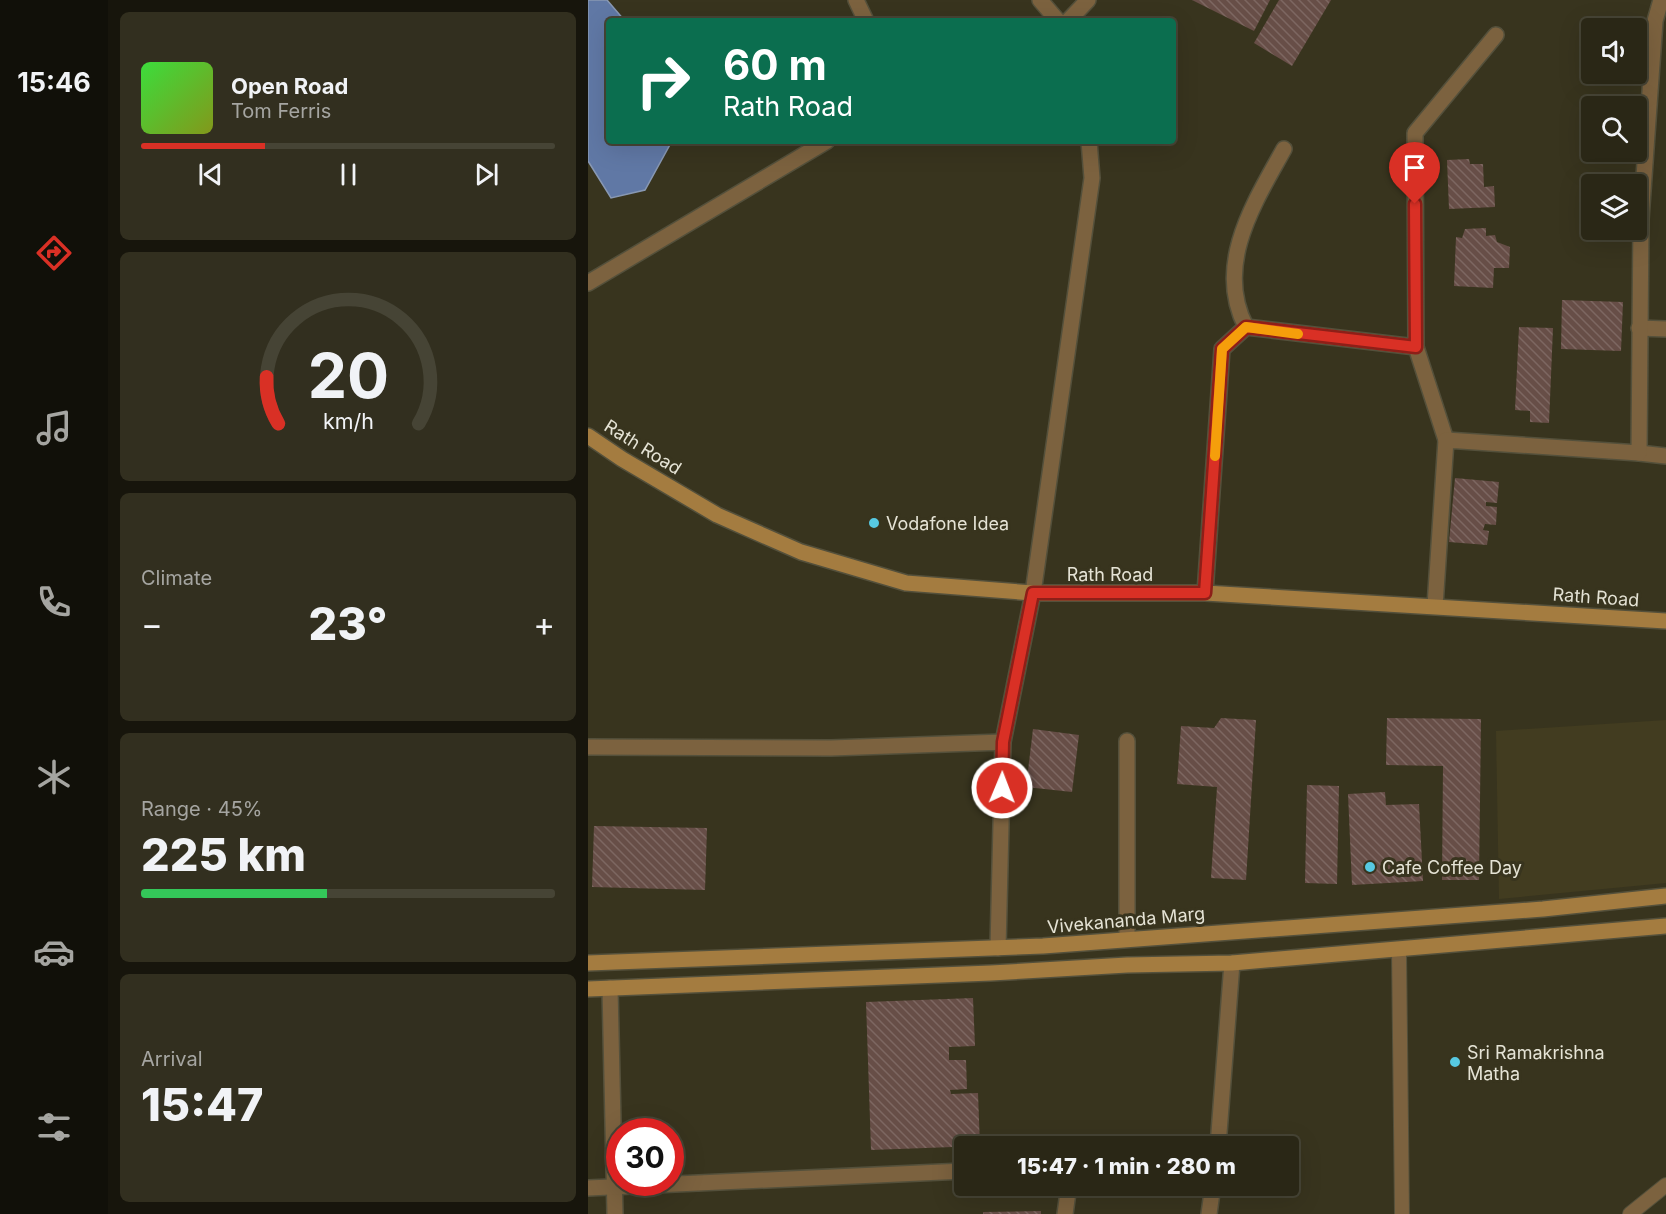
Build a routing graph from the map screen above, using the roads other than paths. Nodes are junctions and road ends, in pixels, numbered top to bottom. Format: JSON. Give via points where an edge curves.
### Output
{"nodes":[{"id":1,"x":856,"y":0,"type":"edge"},
{"id":2,"x":1040,"y":0,"type":"edge"},
{"id":3,"x":1088,"y":0,"type":"edge"},
{"id":4,"x":1661,"y":0,"type":"edge"},
{"id":5,"x":865,"y":18,"type":"edge"},
{"id":6,"x":1055,"y":18,"type":"edge"},
{"id":7,"x":1071,"y":18,"type":"edge"},
{"id":8,"x":1496,"y":35,"type":"dead end"},
{"id":9,"x":822,"y":144,"type":"edge"},
{"id":10,"x":1089,"y":144,"type":"edge"},
{"id":11,"x":1284,"y":149,"type":"dead end"},
{"id":12,"x":588,"y":283,"type":"edge"},
{"id":13,"x":1246,"y":327,"type":"junction"},
{"id":14,"x":1639,"y":328,"type":"junction"},
{"id":15,"x":1666,"y":329,"type":"edge"},
{"id":16,"x":1416,"y":347,"type":"junction"},
{"id":17,"x":1446,"y":440,"type":"junction"},
{"id":18,"x":590,"y":441,"type":"edge"},
{"id":19,"x":1639,"y":453,"type":"junction"},
{"id":20,"x":1666,"y":456,"type":"edge"},
{"id":21,"x":1033,"y":593,"type":"junction"},
{"id":22,"x":1205,"y":593,"type":"junction"},
{"id":23,"x":1435,"y":606,"type":"junction"},
{"id":24,"x":1666,"y":621,"type":"edge"},
{"id":25,"x":1127,"y":741,"type":"dead end"},
{"id":26,"x":1003,"y":742,"type":"junction"},
{"id":27,"x":588,"y":747,"type":"edge"},
{"id":28,"x":1666,"y":896,"type":"edge"},
{"id":29,"x":1666,"y":926,"type":"edge"},
{"id":30,"x":1127,"y":939,"type":"junction"},
{"id":31,"x":998,"y":948,"type":"junction"},
{"id":32,"x":1399,"y":950,"type":"junction"},
{"id":33,"x":779,"y":956,"type":"junction"},
{"id":34,"x":588,"y":963,"type":"edge"},
{"id":35,"x":1232,"y":963,"type":"junction"},
{"id":36,"x":779,"y":982,"type":"junction"},
{"id":37,"x":610,"y":988,"type":"junction"},
{"id":38,"x":588,"y":989,"type":"edge"},
{"id":39,"x":613,"y":1118,"type":"edge"},
{"id":40,"x":1219,"y":1136,"type":"edge"},
{"id":41,"x":954,"y":1171,"type":"edge"},
{"id":42,"x":684,"y":1184,"type":"edge"},
{"id":43,"x":1666,"y":1185,"type":"edge"},
{"id":44,"x":606,"y":1187,"type":"edge"},
{"id":45,"x":588,"y":1188,"type":"edge"},
{"id":46,"x":614,"y":1196,"type":"edge"},
{"id":47,"x":1067,"y":1196,"type":"edge"},
{"id":48,"x":1211,"y":1196,"type":"edge"},
{"id":49,"x":615,"y":1214,"type":"edge"},
{"id":50,"x":1065,"y":1214,"type":"edge"},
{"id":51,"x":1209,"y":1214,"type":"edge"},
{"id":52,"x":1402,"y":1214,"type":"edge"},
{"id":53,"x":1630,"y":1214,"type":"edge"}],
"edges":[{"from":1,"to":5,"type":"street"},
{"from":2,"to":6,"type":"street"},
{"from":3,"to":7,"type":"street"},
{"from":4,"to":14,"type":"street","via":[[1655,21],[1642,208]]},
{"from":8,"to":16,"type":"street","via":[[1415,133]]},
{"from":9,"to":12,"type":"street"},
{"from":10,"to":21,"type":"street","via":[[1092,178]]},
{"from":11,"to":13,"type":"street","via":[[1253,206],[1233,263],[1237,306]]},
{"from":13,"to":16,"type":"street"},
{"from":13,"to":22,"type":"street","via":[[1222,349]]},
{"from":14,"to":15,"type":"street"},
{"from":14,"to":19,"type":"street"},
{"from":16,"to":17,"type":"street"},
{"from":17,"to":19,"type":"street"},
{"from":17,"to":23,"type":"street"},
{"from":18,"to":21,"type":"main road","name":"Rath Road","via":[[717,515],[801,552],[906,584]]},
{"from":19,"to":20,"type":"street"},
{"from":21,"to":22,"type":"main road","name":"Rath Road"},
{"from":21,"to":26,"type":"street"},
{"from":22,"to":23,"type":"main road","name":"Rath Road"},
{"from":23,"to":24,"type":"main road","name":"Rath Road"},
{"from":25,"to":30,"type":"street"},
{"from":26,"to":27,"type":"street","via":[[831,748]]},
{"from":26,"to":31,"type":"street"},
{"from":28,"to":30,"type":"main road","name":"Vivekananda Marg","via":[[1542,909]]},
{"from":29,"to":32,"type":"main road"},
{"from":30,"to":31,"type":"main road","name":"Vivekananda Marg"},
{"from":31,"to":33,"type":"main road","name":"Vivekananda Marg"},
{"from":32,"to":35,"type":"main road"},
{"from":32,"to":52,"type":"lane"},
{"from":33,"to":34,"type":"main road","name":"Vivekananda Marg"},
{"from":33,"to":36,"type":"main road"},
{"from":35,"to":36,"type":"main road"},
{"from":35,"to":40,"type":"street"},
{"from":36,"to":37,"type":"main road"},
{"from":37,"to":38,"type":"main road"},
{"from":37,"to":39,"type":"street"},
{"from":41,"to":42,"type":"street"},
{"from":43,"to":53,"type":"lane"},
{"from":44,"to":45,"type":"street"},
{"from":46,"to":49,"type":"street"},
{"from":47,"to":50,"type":"street"},
{"from":48,"to":51,"type":"street"}]}
